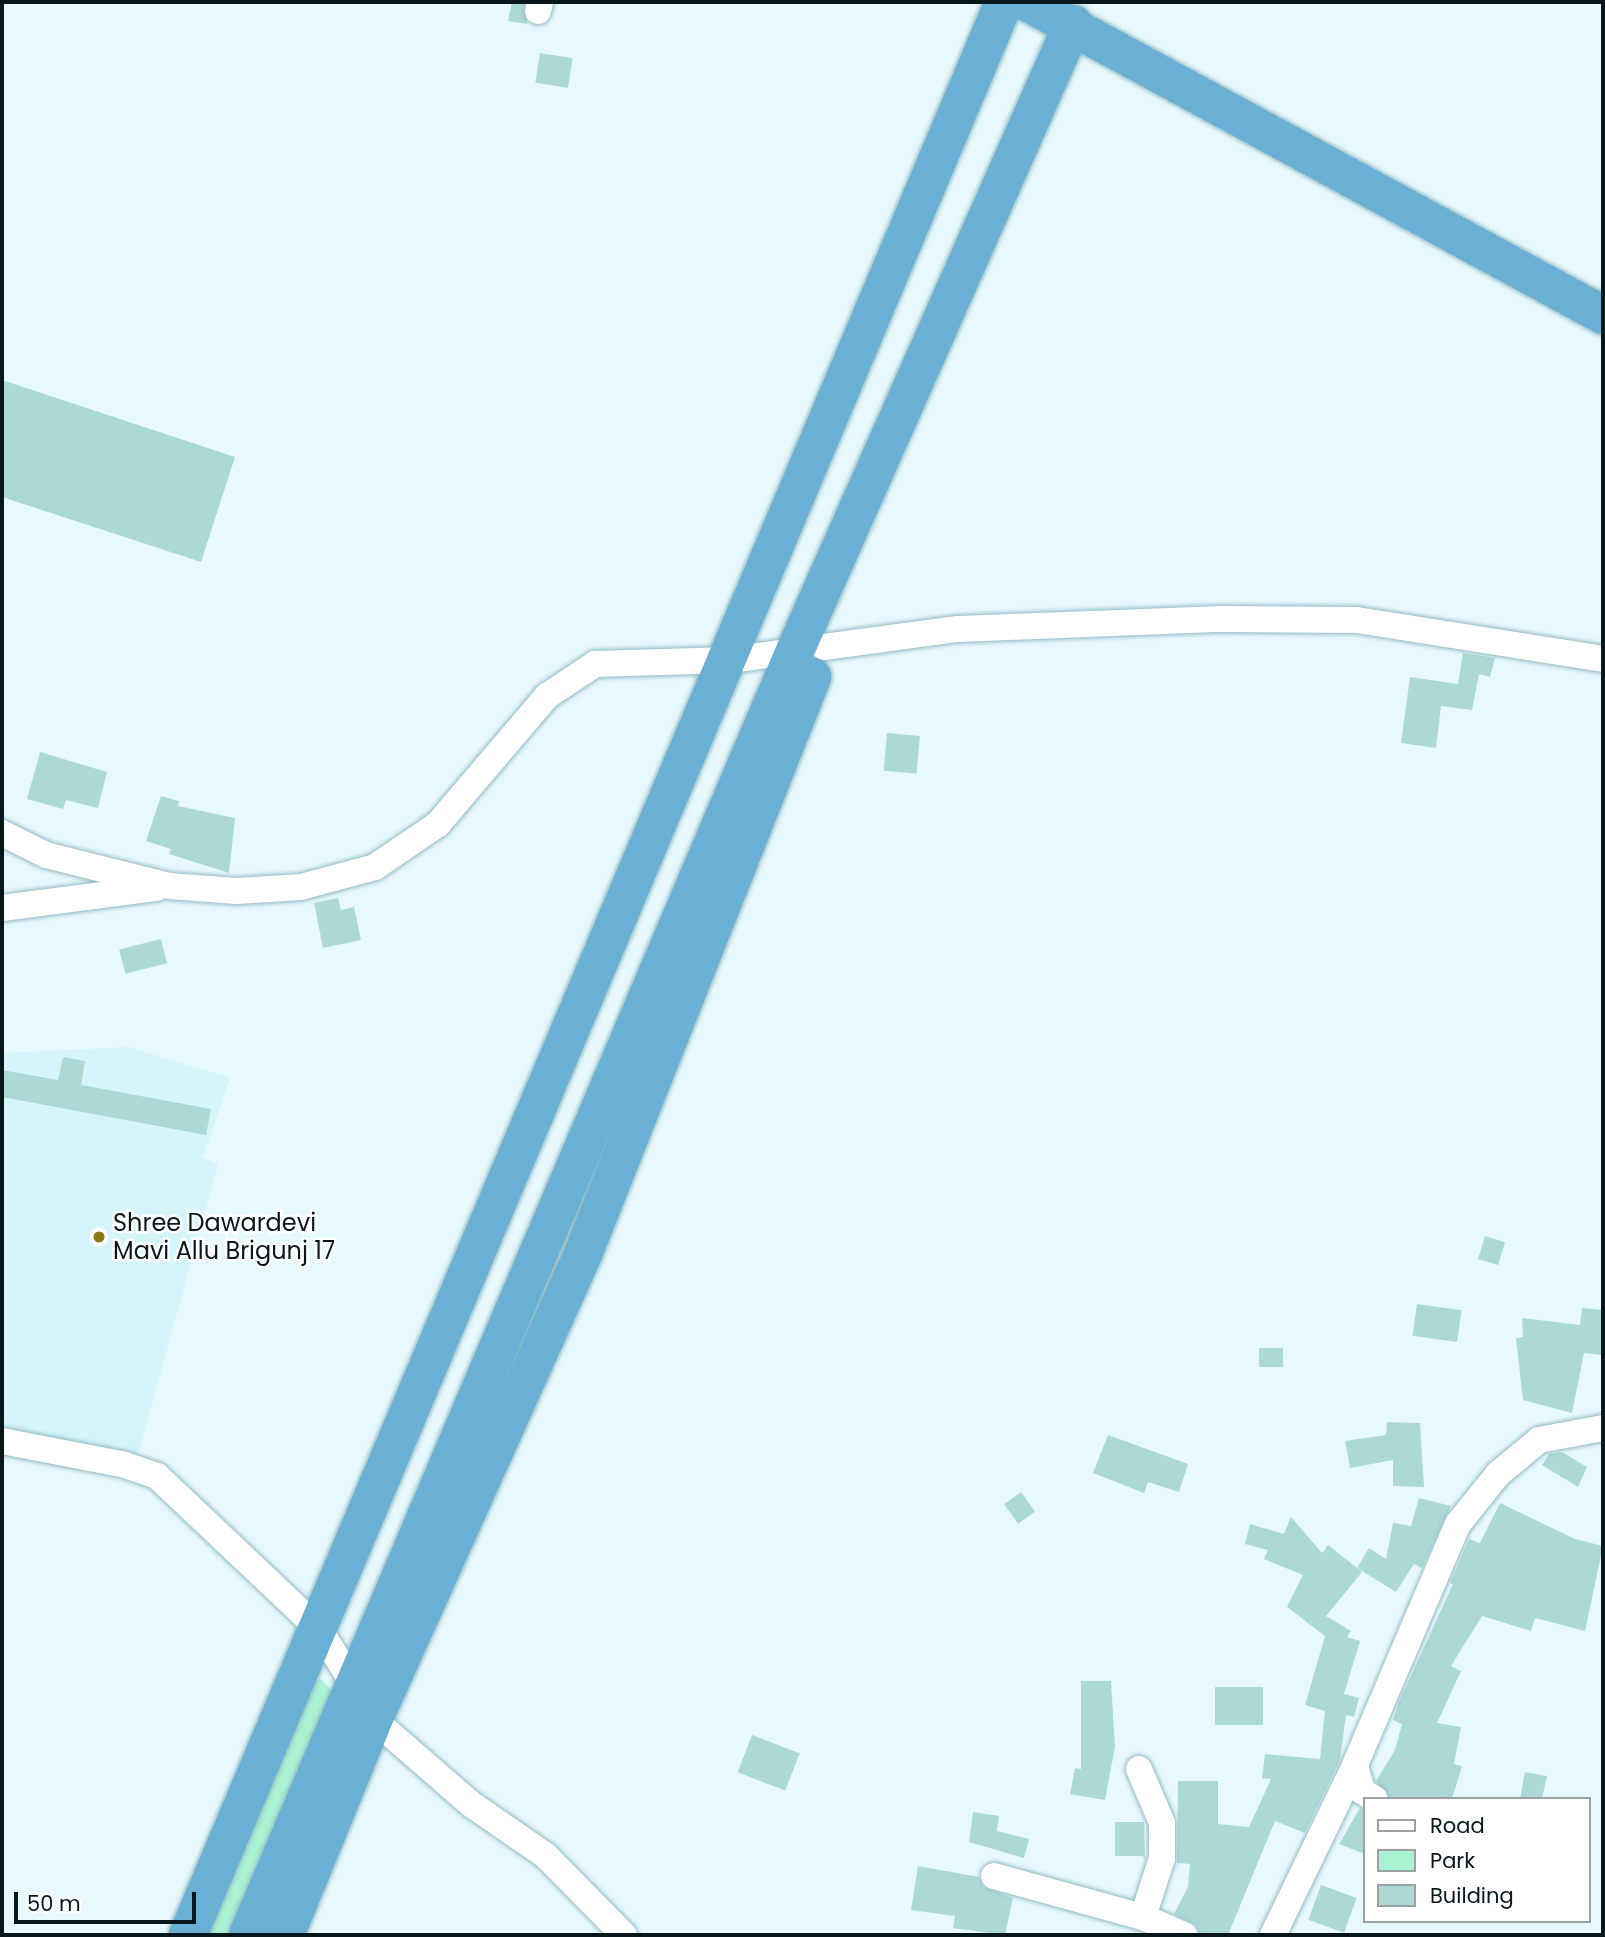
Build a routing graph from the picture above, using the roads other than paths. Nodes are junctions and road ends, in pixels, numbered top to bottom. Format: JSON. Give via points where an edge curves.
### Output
{"nodes":[{"id":1,"x":1004,"y":2,"type":"edge"},
{"id":2,"x":1027,"y":2,"type":"edge"},
{"id":3,"x":1073,"y":24,"type":"junction"},
{"id":4,"x":1603,"y":315,"type":"edge"},
{"id":5,"x":809,"y":649,"type":"junction"},
{"id":6,"x":1603,"y":659,"type":"edge"},
{"id":7,"x":730,"y":660,"type":"junction"},
{"id":8,"x":2,"y":833,"type":"edge"},
{"id":9,"x":169,"y":886,"type":"junction"},
{"id":10,"x":2,"y":908,"type":"edge"},
{"id":11,"x":1603,"y":1428,"type":"edge"},
{"id":12,"x":2,"y":1441,"type":"edge"},
{"id":13,"x":318,"y":1628,"type":"junction"},
{"id":14,"x":352,"y":1688,"type":"junction"},
{"id":15,"x":374,"y":1718,"type":"junction"},
{"id":16,"x":1355,"y":1765,"type":"junction"},
{"id":17,"x":1139,"y":1769,"type":"dead end"},
{"id":18,"x":1372,"y":1797,"type":"edge"},
{"id":19,"x":994,"y":1876,"type":"dead end"},
{"id":20,"x":1143,"y":1917,"type":"junction"},
{"id":21,"x":188,"y":1935,"type":"edge"},
{"id":22,"x":248,"y":1935,"type":"edge"},
{"id":23,"x":285,"y":1935,"type":"edge"},
{"id":24,"x":624,"y":1935,"type":"edge"},
{"id":25,"x":1184,"y":1935,"type":"edge"},
{"id":26,"x":1273,"y":1935,"type":"edge"}],
"edges":[{"from":1,"to":7,"type":"highway"},
{"from":2,"to":3,"type":"highway"},
{"from":3,"to":4,"type":"highway"},
{"from":3,"to":5,"type":"highway"},
{"from":5,"to":6,"type":"street","via":[[958,629],[1222,619],[1357,621]]},
{"from":5,"to":7,"type":"street"},
{"from":5,"to":14,"type":"highway"},
{"from":5,"to":15,"type":"highway","via":[[583,1254]]},
{"from":7,"to":9,"type":"street","via":[[595,664],[547,696],[439,824],[375,867],[301,887],[237,891]]},
{"from":7,"to":13,"type":"highway"},
{"from":8,"to":9,"type":"street","via":[[46,855]]},
{"from":9,"to":10,"type":"street"},
{"from":11,"to":16,"type":"street","via":[[1539,1440],[1498,1474],[1458,1524]]},
{"from":12,"to":13,"type":"street","via":[[125,1465],[157,1476]]},
{"from":13,"to":14,"type":"street"},
{"from":13,"to":21,"type":"highway"},
{"from":14,"to":15,"type":"street"},
{"from":14,"to":22,"type":"highway"},
{"from":15,"to":23,"type":"highway"},
{"from":15,"to":24,"type":"street","via":[[471,1804],[547,1856]]},
{"from":16,"to":18,"type":"street","via":[[1362,1791]]},
{"from":16,"to":26,"type":"street"},
{"from":17,"to":20,"type":"street","via":[[1162,1822],[1162,1858]]},
{"from":19,"to":20,"type":"street"},
{"from":20,"to":25,"type":"street"}]}
